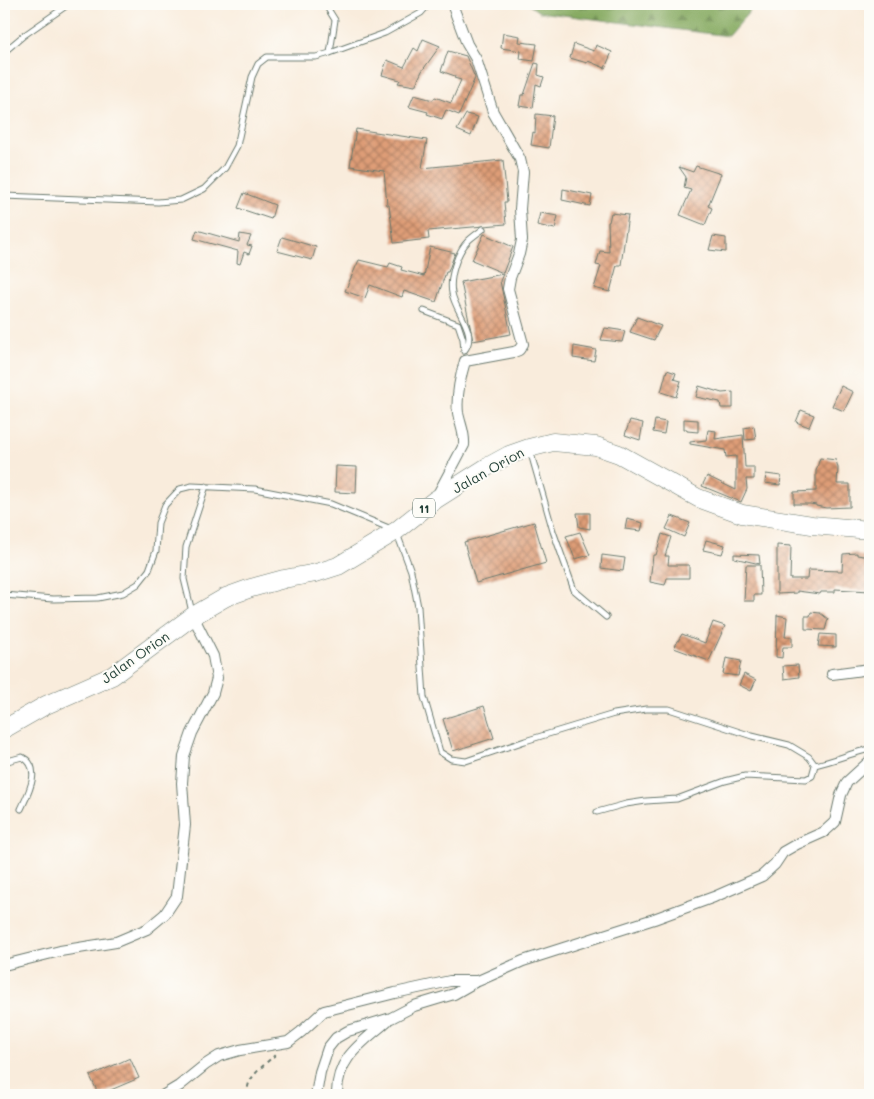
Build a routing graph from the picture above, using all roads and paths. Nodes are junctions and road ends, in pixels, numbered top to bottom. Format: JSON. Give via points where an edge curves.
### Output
{"nodes":[{"id":1,"x":69,"y":4,"type":"edge"},
{"id":2,"x":326,"y":4,"type":"edge"},
{"id":3,"x":429,"y":4,"type":"edge"},
{"id":4,"x":452,"y":4,"type":"edge"},
{"id":5,"x":4,"y":52,"type":"edge"},
{"id":6,"x":330,"y":54,"type":"junction"},
{"id":7,"x":4,"y":196,"type":"edge"},
{"id":8,"x":483,"y":228,"type":"dead end"},
{"id":9,"x":424,"y":311,"type":"dead end"},
{"id":10,"x":464,"y":356,"type":"junction"},
{"id":11,"x":529,"y":448,"type":"junction"},
{"id":12,"x":206,"y":486,"type":"junction"},
{"id":13,"x":435,"y":500,"type":"junction"},
{"id":14,"x":870,"y":530,"type":"edge"},
{"id":15,"x":396,"y":531,"type":"junction"},
{"id":16,"x":4,"y":595,"type":"edge"},
{"id":17,"x":193,"y":616,"type":"junction"},
{"id":18,"x":606,"y":617,"type":"dead end"},
{"id":19,"x":870,"y":669,"type":"edge"},
{"id":20,"x":832,"y":674,"type":"dead end"},
{"id":21,"x":4,"y":729,"type":"edge"},
{"id":22,"x":870,"y":749,"type":"edge"},
{"id":23,"x":870,"y":761,"type":"edge"},
{"id":24,"x":4,"y":762,"type":"edge"},
{"id":25,"x":815,"y":765,"type":"junction"},
{"id":26,"x":22,"y":809,"type":"dead end"},
{"id":27,"x":597,"y":812,"type":"dead end"},
{"id":28,"x":4,"y":965,"type":"edge"},
{"id":29,"x":478,"y":981,"type":"junction"},
{"id":30,"x":391,"y":1018,"type":"junction"},
{"id":31,"x":288,"y":1042,"type":"junction"},
{"id":32,"x":316,"y":1090,"type":"edge"},
{"id":33,"x":164,"y":1095,"type":"edge"},
{"id":34,"x":250,"y":1095,"type":"edge"},
{"id":35,"x":322,"y":1095,"type":"edge"},
{"id":36,"x":337,"y":1095,"type":"edge"}],
"edges":[{"from":1,"to":5,"type":"lane"},
{"from":2,"to":6,"type":"lane","via":[[335,20]]},
{"from":3,"to":6,"type":"lane","via":[[421,13],[385,33]]},
{"from":4,"to":10,"type":"street","via":[[476,59],[493,112],[520,159],[523,172],[522,240],[508,289],[523,344],[514,352]]},
{"from":6,"to":7,"type":"lane","via":[[267,57],[258,64],[252,77],[237,146],[226,168],[204,189],[181,200],[129,202]]},
{"from":8,"to":10,"type":"lane","via":[[467,242],[459,256],[451,285],[470,339]]},
{"from":9,"to":10,"type":"lane","via":[[458,324]]},
{"from":10,"to":13,"type":"street","via":[[458,414],[464,445]]},
{"from":11,"to":13,"type":"highway","name":"Jalan Orion","number":"11","via":[[509,455]]},
{"from":11,"to":14,"type":"highway","name":"Jalan Orion","number":"11","via":[[553,442],[596,446],[619,454],[698,498],[742,514]]},
{"from":11,"to":18,"type":"lane","via":[[574,590]]},
{"from":12,"to":15,"type":"lane","via":[[255,489],[331,504]]},
{"from":12,"to":16,"type":"lane","via":[[180,489],[165,505],[149,570],[138,584],[123,593],[98,598],[53,599]]},
{"from":12,"to":17,"type":"lane","via":[[186,547],[184,579]]},
{"from":13,"to":15,"type":"highway","name":"Jalan Orion","number":"11"},
{"from":15,"to":17,"type":"highway","name":"Jalan Orion","number":"11","via":[[338,566],[251,588],[226,597]]},
{"from":15,"to":25,"type":"lane","via":[[411,570],[418,607],[424,697],[440,752],[451,759],[466,761],[614,714],[669,709],[789,745],[809,757]]},
{"from":17,"to":21,"type":"highway","name":"Jalan Orion","number":"11","via":[[112,676],[46,705]]},
{"from":17,"to":28,"type":"street","via":[[213,656],[217,678],[184,756],[185,825],[178,896],[166,914],[147,929],[116,942]]},
{"from":19,"to":20,"type":"street"},
{"from":22,"to":25,"type":"lane"},
{"from":23,"to":29,"type":"street","via":[[847,782],[835,822],[824,832],[783,852],[776,864],[762,876],[654,919],[523,961]]},
{"from":24,"to":26,"type":"lane","via":[[22,757],[31,766],[31,787]]},
{"from":25,"to":27,"type":"lane","via":[[812,776],[806,779],[746,776],[677,799],[646,801]]},
{"from":29,"to":30,"type":"street","via":[[454,994],[414,1006]]},
{"from":29,"to":31,"type":"street","via":[[450,981],[324,1011]]},
{"from":30,"to":32,"type":"street","via":[[336,1038],[328,1048]]},
{"from":30,"to":36,"type":"street","via":[[348,1056],[340,1075]]},
{"from":31,"to":33,"type":"street","via":[[220,1056]]},
{"from":31,"to":34,"type":"path","via":[[248,1082]]},
{"from":32,"to":35,"type":"street"}]}
